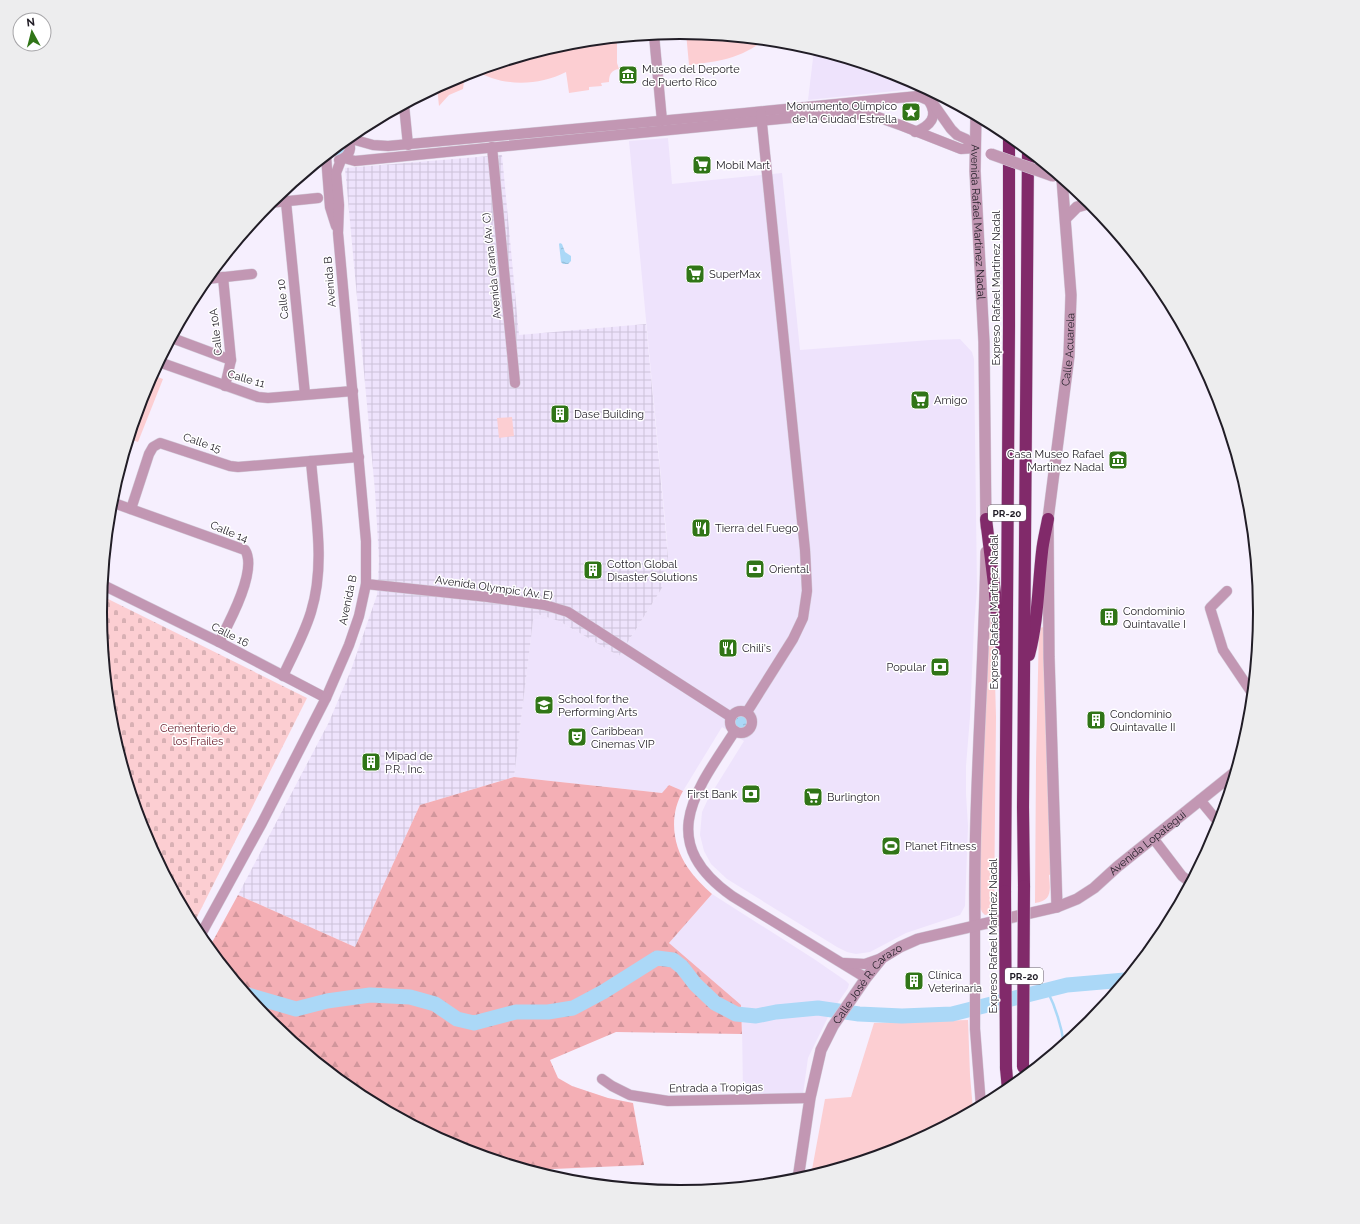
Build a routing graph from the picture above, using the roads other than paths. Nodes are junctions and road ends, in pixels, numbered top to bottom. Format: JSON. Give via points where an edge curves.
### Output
{"nodes":[{"id":1,"x":654,"y":40,"type":"edge"},
{"id":2,"x":927,"y":96,"type":"edge"},
{"id":3,"x":405,"y":110,"type":"edge"},
{"id":4,"x":761,"y":116,"type":"junction"},
{"id":5,"x":662,"y":121,"type":"junction"},
{"id":6,"x":976,"y":122,"type":"edge"},
{"id":7,"x":915,"y":132,"type":"junction"},
{"id":8,"x":356,"y":140,"type":"edge"},
{"id":9,"x":1009,"y":143,"type":"edge"},
{"id":10,"x":350,"y":144,"type":"edge"},
{"id":11,"x":408,"y":145,"type":"junction"},
{"id":12,"x":492,"y":147,"type":"junction"},
{"id":13,"x":975,"y":148,"type":"junction"},
{"id":14,"x":1028,"y":156,"type":"edge"},
{"id":15,"x":330,"y":158,"type":"edge"},
{"id":16,"x":342,"y":159,"type":"junction"},
{"id":17,"x":326,"y":161,"type":"edge"},
{"id":18,"x":1052,"y":176,"type":"edge"},
{"id":19,"x":1061,"y":184,"type":"edge"},
{"id":20,"x":318,"y":198,"type":"dead end"},
{"id":21,"x":280,"y":202,"type":"edge"},
{"id":22,"x":286,"y":202,"type":"junction"},
{"id":23,"x":1084,"y":206,"type":"edge"},
{"id":24,"x":1066,"y":218,"type":"junction"},
{"id":25,"x":338,"y":234,"type":"junction"},
{"id":26,"x":252,"y":274,"type":"dead end"},
{"id":27,"x":223,"y":277,"type":"junction"},
{"id":28,"x":215,"y":278,"type":"edge"},
{"id":29,"x":176,"y":340,"type":"edge"},
{"id":30,"x":231,"y":360,"type":"junction"},
{"id":31,"x":164,"y":364,"type":"edge"},
{"id":32,"x":515,"y":383,"type":"dead end"},
{"id":33,"x":225,"y":386,"type":"junction"},
{"id":34,"x":353,"y":391,"type":"junction"},
{"id":35,"x":305,"y":394,"type":"junction"},
{"id":36,"x":359,"y":457,"type":"junction"},
{"id":37,"x":311,"y":461,"type":"junction"},
{"id":38,"x":117,"y":504,"type":"edge"},
{"id":39,"x":131,"y":509,"type":"junction"},
{"id":40,"x":986,"y":519,"type":"junction"},
{"id":41,"x":1048,"y":519,"type":"junction"},
{"id":42,"x":366,"y":584,"type":"junction"},
{"id":43,"x":108,"y":587,"type":"edge"},
{"id":44,"x":1227,"y":591,"type":"dead end"},
{"id":45,"x":219,"y":642,"type":"junction"},
{"id":46,"x":1007,"y":672,"type":"junction"},
{"id":47,"x":1025,"y":673,"type":"junction"},
{"id":48,"x":283,"y":676,"type":"junction"},
{"id":49,"x":1248,"y":687,"type":"edge"},
{"id":50,"x":326,"y":698,"type":"junction"},
{"id":51,"x":747,"y":712,"type":"junction"},
{"id":52,"x":731,"y":717,"type":"junction"},
{"id":53,"x":735,"y":731,"type":"junction"},
{"id":54,"x":1226,"y":786,"type":"edge"},
{"id":55,"x":1200,"y":800,"type":"junction"},
{"id":56,"x":1214,"y":817,"type":"edge"},
{"id":57,"x":1153,"y":838,"type":"junction"},
{"id":58,"x":1186,"y":879,"type":"edge"},
{"id":59,"x":1057,"y":907,"type":"junction"},
{"id":60,"x":975,"y":926,"type":"junction"},
{"id":61,"x":204,"y":929,"type":"edge"},
{"id":62,"x":882,"y":958,"type":"junction"},
{"id":63,"x":841,"y":963,"type":"junction"},
{"id":64,"x":866,"y":978,"type":"junction"},
{"id":65,"x":1024,"y":1070,"type":"edge"},
{"id":66,"x":602,"y":1079,"type":"dead end"},
{"id":67,"x":1007,"y":1082,"type":"edge"},
{"id":68,"x":810,"y":1098,"type":"junction"},
{"id":69,"x":980,"y":1099,"type":"edge"},
{"id":70,"x":799,"y":1172,"type":"edge"}],
"edges":[{"from":1,"to":5,"type":"street"},
{"from":2,"to":4,"type":"street"},
{"from":2,"to":7,"type":"street","via":[[932,109],[932,120],[926,127]]},
{"from":2,"to":13,"type":"street","via":[[952,129]]},
{"from":3,"to":11,"type":"street"},
{"from":4,"to":5,"type":"street"},
{"from":4,"to":7,"type":"street","via":[[863,114]]},
{"from":4,"to":12,"type":"street"},
{"from":4,"to":51,"type":"street","via":[[807,591],[803,618],[793,639]]},
{"from":5,"to":11,"type":"street"},
{"from":6,"to":13,"type":"street","name":"Avenida Rafael Martínez Nadal"},
{"from":7,"to":13,"type":"street","via":[[961,149]]},
{"from":8,"to":11,"type":"street","via":[[382,146]]},
{"from":9,"to":46,"type":"highway","name":"Expreso Rafael Martínez Nadal","number":"PR-20"},
{"from":10,"to":16,"type":"street","name":"Avenida B","via":[[349,154]]},
{"from":12,"to":16,"type":"street","via":[[355,161]]},
{"from":12,"to":32,"type":"street","name":"Avenida Grana (Av. C)"},
{"from":13,"to":18,"type":"street","bridge":true},
{"from":13,"to":40,"type":"street","name":"Avenida Rafael Martínez Nadal","via":[[984,342]]},
{"from":14,"to":47,"type":"highway","number":"PR-20"},
{"from":15,"to":16,"type":"street"},
{"from":16,"to":25,"type":"street","name":"Avenida B","via":[[336,173]]},
{"from":17,"to":25,"type":"street","name":"Avenida B","via":[[330,207]]},
{"from":19,"to":24,"type":"street","name":"Calle Acuarela"},
{"from":20,"to":22,"type":"street"},
{"from":21,"to":22,"type":"street"},
{"from":22,"to":35,"type":"street","name":"Calle 10"},
{"from":23,"to":24,"type":"street","via":[[1077,207]]},
{"from":24,"to":41,"type":"street","name":"Calle Acuarela","via":[[1071,295],[1068,356]]},
{"from":25,"to":34,"type":"street","name":"Avenida B"},
{"from":26,"to":27,"type":"street"},
{"from":27,"to":28,"type":"street"},
{"from":27,"to":30,"type":"street","name":"Calle 10A"},
{"from":29,"to":30,"type":"street","name":"Calle 10A"},
{"from":30,"to":33,"type":"street","name":"Calle 10A"},
{"from":31,"to":33,"type":"street","name":"Calle 11"},
{"from":33,"to":35,"type":"street","name":"Calle 11","via":[[268,398]]},
{"from":34,"to":35,"type":"street","name":"Calle 11"},
{"from":34,"to":36,"type":"street","name":"Avenida B"},
{"from":36,"to":37,"type":"street","name":"Calle 15"},
{"from":36,"to":42,"type":"street","name":"Avenida B","via":[[366,541]]},
{"from":37,"to":39,"type":"street","name":"Calle 15","via":[[230,466],[160,442],[149,454]]},
{"from":37,"to":48,"type":"street","via":[[318,546],[316,585],[311,612]]},
{"from":38,"to":39,"type":"street","name":"Calle 14"},
{"from":39,"to":45,"type":"street","name":"Calle 14","via":[[248,553],[247,578],[242,594]]},
{"from":40,"to":46,"type":"highway","via":[[998,632]]},
{"from":40,"to":60,"type":"street","name":"Avenida Rafael Martínez Nadal"},
{"from":41,"to":47,"type":"highway","via":[[1042,552],[1034,636]]},
{"from":41,"to":59,"type":"street","name":"Calle Acuarela","via":[[1049,657]]},
{"from":42,"to":50,"type":"street","name":"Avenida B","via":[[349,645]]},
{"from":42,"to":52,"type":"street","name":"Avenida Olympic (Av. E)","via":[[545,604],[568,612]]},
{"from":43,"to":45,"type":"street","name":"Calle 16"},
{"from":44,"to":49,"type":"street","via":[[1210,608],[1223,650]]},
{"from":45,"to":48,"type":"street","name":"Calle 16"},
{"from":46,"to":67,"type":"highway","name":"Expreso Rafael Martínez Nadal","number":"PR-20","bridge":true,"via":[[1005,891]]},
{"from":47,"to":65,"type":"highway","number":"PR-20","bridge":true},
{"from":48,"to":50,"type":"street","name":"Calle 16"},
{"from":50,"to":61,"type":"street","name":"Avenida B"},
{"from":51,"to":52,"type":"street","via":[[738,711]]},
{"from":51,"to":53,"type":"street","via":[[753,722],[751,728],[741,733]]},
{"from":52,"to":53,"type":"street","via":[[731,725]]},
{"from":53,"to":63,"type":"street","via":[[693,800],[689,814],[689,843],[697,860],[726,892]]},
{"from":54,"to":55,"type":"street","name":"Avenida Lopategui"},
{"from":55,"to":56,"type":"street"},
{"from":55,"to":57,"type":"street","name":"Avenida Lopategui"},
{"from":57,"to":58,"type":"street"},
{"from":57,"to":59,"type":"street","name":"Avenida Lopategui","via":[[1094,888],[1077,899]]},
{"from":59,"to":60,"type":"street","name":"Calle José R. Carazo"},
{"from":60,"to":62,"type":"street","name":"Calle José R. Carazo","via":[[909,943]]},
{"from":60,"to":69,"type":"street","via":[[975,1029]]},
{"from":62,"to":63,"type":"street","via":[[865,964]]},
{"from":62,"to":64,"type":"street","name":"Calle José R. Carazo"},
{"from":63,"to":64,"type":"street"},
{"from":64,"to":68,"type":"street","name":"Calle José R. Carazo","via":[[833,1026],[821,1050]]},
{"from":66,"to":68,"type":"street","name":"Entrada a Tropigas","via":[[630,1095],[668,1101]]},
{"from":68,"to":70,"type":"street","name":"Calle José R. Carazo"}]}
